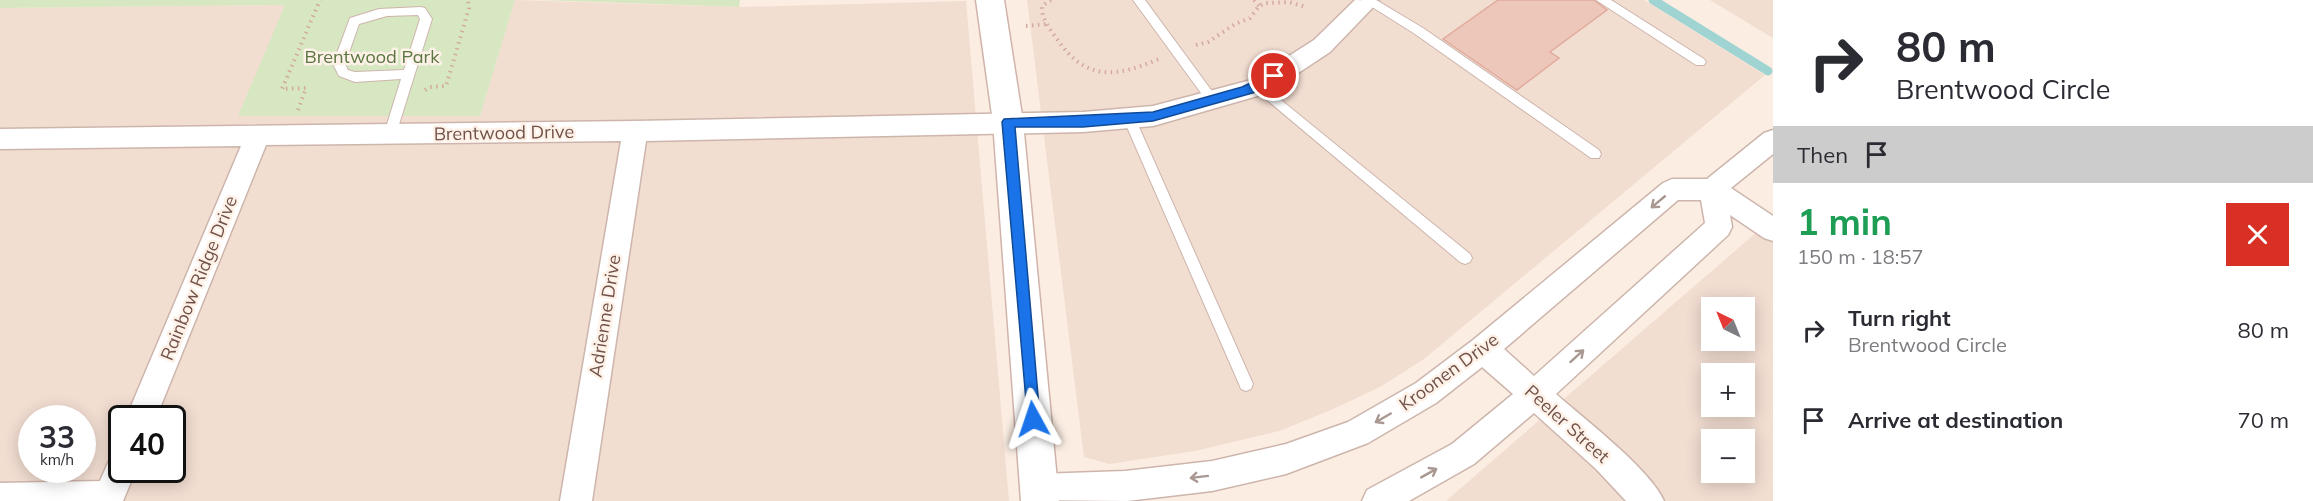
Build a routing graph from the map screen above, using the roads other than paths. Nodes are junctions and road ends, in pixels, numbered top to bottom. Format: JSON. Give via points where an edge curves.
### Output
{"nodes":[{"id":1,"x":990,"y":0,"type":"edge"},
{"id":2,"x":1138,"y":0,"type":"edge"},
{"id":3,"x":1368,"y":0,"type":"edge"},
{"id":4,"x":1602,"y":0,"type":"edge"},
{"id":5,"x":1700,"y":62,"type":"dead end"},
{"id":6,"x":409,"y":74,"type":"junction"},
{"id":7,"x":1258,"y":87,"type":"junction"},
{"id":8,"x":1213,"y":100,"type":"junction"},
{"id":9,"x":1129,"y":118,"type":"junction"},
{"id":10,"x":1008,"y":122,"type":"junction"},
{"id":11,"x":635,"y":131,"type":"junction"},
{"id":12,"x":390,"y":134,"type":"junction"},
{"id":13,"x":257,"y":137,"type":"junction"},
{"id":14,"x":0,"y":139,"type":"edge"},
{"id":15,"x":1773,"y":140,"type":"edge"},
{"id":16,"x":1595,"y":154,"type":"dead end"},
{"id":17,"x":1712,"y":189,"type":"junction"},
{"id":18,"x":1773,"y":230,"type":"edge"},
{"id":19,"x":1465,"y":258,"type":"dead end"},
{"id":20,"x":1483,"y":349,"type":"junction"},
{"id":21,"x":1245,"y":384,"type":"dead end"},
{"id":22,"x":1534,"y":395,"type":"junction"},
{"id":23,"x":146,"y":405,"type":"edge"},
{"id":24,"x":115,"y":483,"type":"edge"},
{"id":25,"x":1039,"y":495,"type":"edge"},
{"id":26,"x":0,"y":498,"type":"edge"},
{"id":27,"x":108,"y":499,"type":"edge"},
{"id":28,"x":576,"y":501,"type":"edge"},
{"id":29,"x":1378,"y":501,"type":"edge"},
{"id":30,"x":1648,"y":501,"type":"edge"}],
"edges":[{"from":1,"to":10,"type":"street"},
{"from":2,"to":8,"type":"lane"},
{"from":3,"to":7,"type":"street","name":"Brentwood Drive","via":[[1322,46]]},
{"from":3,"to":16,"type":"lane"},
{"from":4,"to":5,"type":"lane"},
{"from":6,"to":6,"type":"lane","via":[[426,19],[421,11],[388,11],[354,21],[339,64],[343,72],[355,77]]},
{"from":6,"to":12,"type":"lane"},
{"from":7,"to":8,"type":"street","name":"Brentwood Drive"},
{"from":7,"to":19,"type":"lane"},
{"from":8,"to":9,"type":"street","name":"Brentwood Drive","via":[[1153,117]]},
{"from":9,"to":10,"type":"street","name":"Brentwood Drive"},
{"from":9,"to":21,"type":"lane"},
{"from":10,"to":11,"type":"street","name":"Brentwood Drive"},
{"from":10,"to":25,"type":"street"},
{"from":11,"to":12,"type":"street","name":"Brentwood Drive"},
{"from":11,"to":28,"type":"street","name":"Adrienne Drive"},
{"from":12,"to":13,"type":"street","name":"Brentwood Drive"},
{"from":13,"to":14,"type":"street","name":"Brentwood Drive"},
{"from":13,"to":23,"type":"street","name":"Rainbow Ridge Drive"},
{"from":15,"to":17,"type":"street"},
{"from":17,"to":18,"type":"street"},
{"from":17,"to":20,"type":"street","name":"Kroonen Drive","one_way":true,"via":[[1672,190]]},
{"from":22,"to":17,"type":"street","one_way":true,"via":[[1719,226]]},
{"from":20,"to":22,"type":"street","name":"Peeler Street"},
{"from":20,"to":25,"type":"street","name":"Kroonen Drive","one_way":true,"via":[[1426,393],[1357,433],[1286,459],[1212,476]]},
{"from":29,"to":22,"type":"street","one_way":true,"via":[[1463,454]]},
{"from":22,"to":30,"type":"street","name":"Peeler Street"},
{"from":24,"to":27,"type":"street"},
{"from":26,"to":27,"type":"street"}]}
